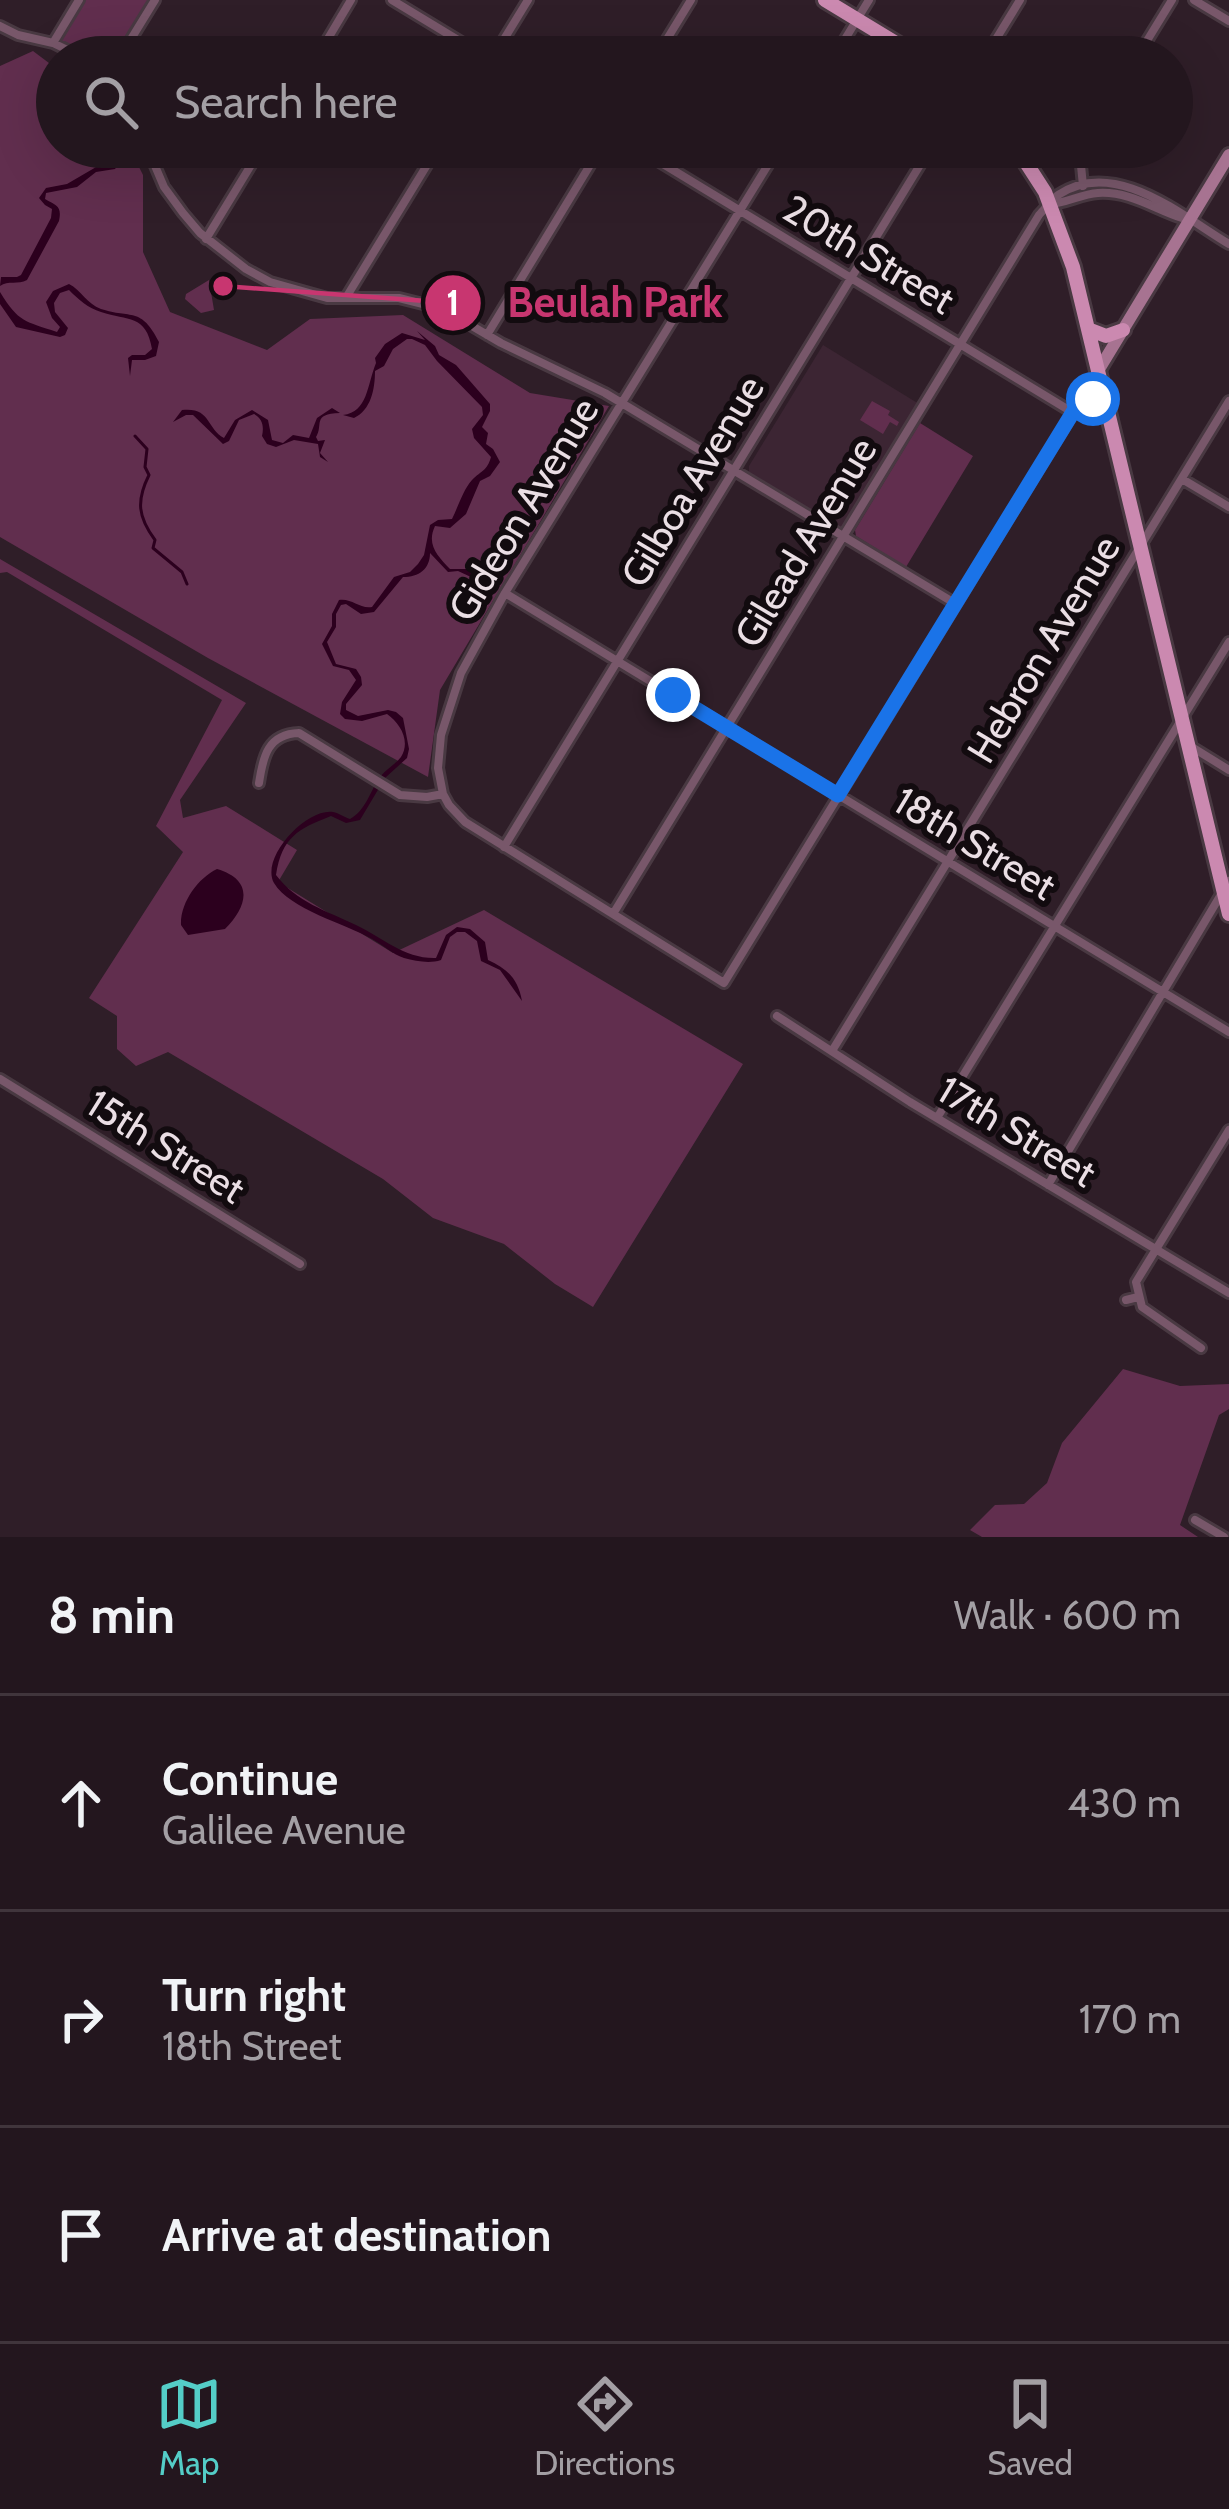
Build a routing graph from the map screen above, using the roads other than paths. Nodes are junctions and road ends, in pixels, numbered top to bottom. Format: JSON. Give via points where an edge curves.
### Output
{"nodes":[{"id":1,"x":79,"y":0,"type":"edge"},
{"id":2,"x":155,"y":0,"type":"edge"},
{"id":3,"x":352,"y":0,"type":"edge"},
{"id":4,"x":392,"y":0,"type":"edge"},
{"id":5,"x":528,"y":0,"type":"edge"},
{"id":6,"x":691,"y":0,"type":"edge"},
{"id":7,"x":825,"y":0,"type":"edge"},
{"id":8,"x":869,"y":0,"type":"edge"},
{"id":9,"x":1020,"y":0,"type":"edge"},
{"id":10,"x":1172,"y":0,"type":"edge"},
{"id":11,"x":1194,"y":0,"type":"edge"},
{"id":12,"x":857,"y":20,"type":"junction"},
{"id":13,"x":1229,"y":21,"type":"edge"},
{"id":14,"x":0,"y":26,"type":"edge"},
{"id":15,"x":57,"y":36,"type":"edge"},
{"id":16,"x":133,"y":36,"type":"edge"},
{"id":17,"x":330,"y":36,"type":"edge"},
{"id":18,"x":454,"y":36,"type":"edge"},
{"id":19,"x":504,"y":36,"type":"edge"},
{"id":20,"x":669,"y":36,"type":"edge"},
{"id":21,"x":847,"y":36,"type":"edge"},
{"id":22,"x":884,"y":36,"type":"edge"},
{"id":23,"x":999,"y":36,"type":"edge"},
{"id":24,"x":1150,"y":36,"type":"edge"},
{"id":25,"x":36,"y":39,"type":"edge"},
{"id":26,"x":1229,"y":155,"type":"edge"},
{"id":27,"x":156,"y":168,"type":"edge"},
{"id":28,"x":249,"y":168,"type":"edge"},
{"id":29,"x":425,"y":168,"type":"edge"},
{"id":30,"x":588,"y":168,"type":"edge"},
{"id":31,"x":669,"y":168,"type":"edge"},
{"id":32,"x":766,"y":168,"type":"edge"},
{"id":33,"x":918,"y":168,"type":"edge"},
{"id":34,"x":1029,"y":168,"type":"edge"},
{"id":35,"x":1082,"y":168,"type":"edge"},
{"id":36,"x":1085,"y":190,"type":"junction"},
{"id":37,"x":1050,"y":203,"type":"junction"},
{"id":38,"x":740,"y":211,"type":"junction"},
{"id":39,"x":1190,"y":220,"type":"junction"},
{"id":40,"x":206,"y":239,"type":"junction"},
{"id":41,"x":1229,"y":244,"type":"edge"},
{"id":42,"x":851,"y":278,"type":"junction"},
{"id":43,"x":346,"y":297,"type":"junction"},
{"id":44,"x":1088,"y":328,"type":"junction"},
{"id":45,"x":1123,"y":330,"type":"junction"},
{"id":46,"x":487,"y":335,"type":"junction"},
{"id":47,"x":961,"y":345,"type":"junction"},
{"id":48,"x":1098,"y":371,"type":"junction"},
{"id":49,"x":1229,"y":401,"type":"edge"},
{"id":50,"x":622,"y":403,"type":"junction"},
{"id":51,"x":1107,"y":405,"type":"junction"},
{"id":52,"x":1075,"y":408,"type":"junction"},
{"id":53,"x":734,"y":470,"type":"junction"},
{"id":54,"x":1182,"y":478,"type":"junction"},
{"id":55,"x":1229,"y":507,"type":"edge"},
{"id":56,"x":844,"y":536,"type":"junction"},
{"id":57,"x":1141,"y":546,"type":"junction"},
{"id":58,"x":506,"y":593,"type":"junction"},
{"id":59,"x":956,"y":604,"type":"junction"},
{"id":60,"x":1229,"y":642,"type":"edge"},
{"id":61,"x":617,"y":661,"type":"junction"},
{"id":62,"x":1182,"y":719,"type":"junction"},
{"id":63,"x":727,"y":728,"type":"junction"},
{"id":64,"x":1188,"y":746,"type":"junction"},
{"id":65,"x":1229,"y":770,"type":"edge"},
{"id":66,"x":259,"y":783,"type":"dead end"},
{"id":67,"x":443,"y":794,"type":"junction"},
{"id":68,"x":838,"y":795,"type":"junction"},
{"id":69,"x":504,"y":847,"type":"junction"},
{"id":70,"x":948,"y":862,"type":"junction"},
{"id":71,"x":1226,"y":886,"type":"edge"},
{"id":72,"x":613,"y":914,"type":"junction"},
{"id":73,"x":1229,"y":914,"type":"edge"},
{"id":74,"x":1055,"y":927,"type":"junction"},
{"id":75,"x":1163,"y":992,"type":"junction"},
{"id":76,"x":777,"y":1016,"type":"dead end"},
{"id":77,"x":1229,"y":1032,"type":"edge"},
{"id":78,"x":832,"y":1051,"type":"junction"},
{"id":79,"x":0,"y":1079,"type":"edge"},
{"id":80,"x":938,"y":1118,"type":"junction"},
{"id":81,"x":1229,"y":1130,"type":"edge"},
{"id":82,"x":1048,"y":1184,"type":"junction"},
{"id":83,"x":1156,"y":1250,"type":"junction"},
{"id":84,"x":300,"y":1264,"type":"dead end"},
{"id":85,"x":1229,"y":1293,"type":"edge"},
{"id":86,"x":1138,"y":1297,"type":"junction"},
{"id":87,"x":1126,"y":1300,"type":"dead end"},
{"id":88,"x":1201,"y":1348,"type":"dead end"},
{"id":89,"x":1195,"y":1520,"type":"dead end"},
{"id":90,"x":1224,"y":1537,"type":"edge"}],
"edges":[{"from":1,"to":15,"type":"street"},
{"from":2,"to":16,"type":"street"},
{"from":3,"to":17,"type":"street"},
{"from":4,"to":18,"type":"street"},
{"from":5,"to":19,"type":"street"},
{"from":6,"to":20,"type":"street"},
{"from":7,"to":12,"type":"main road"},
{"from":8,"to":12,"type":"street"},
{"from":9,"to":23,"type":"street"},
{"from":10,"to":24,"type":"street"},
{"from":11,"to":13,"type":"street"},
{"from":12,"to":21,"type":"street"},
{"from":12,"to":22,"type":"main road"},
{"from":14,"to":25,"type":"street"},
{"from":26,"to":39,"type":"street"},
{"from":27,"to":40,"type":"street"},
{"from":28,"to":40,"type":"street"},
{"from":29,"to":43,"type":"street"},
{"from":30,"to":46,"type":"street"},
{"from":31,"to":38,"type":"street","name":"20th Street"},
{"from":32,"to":38,"type":"street","name":"Gideon Avenue"},
{"from":33,"to":42,"type":"street","name":"Gilboa Avenue"},
{"from":34,"to":37,"type":"main road"},
{"from":35,"to":36,"type":"street"},
{"from":36,"to":37,"type":"street"},
{"from":36,"to":39,"type":"street","via":[[1100,183],[1134,189]]},
{"from":37,"to":44,"type":"main road"},
{"from":37,"to":47,"type":"street","name":"Gilead Avenue"},
{"from":38,"to":42,"type":"street","name":"20th Street"},
{"from":38,"to":50,"type":"street","name":"Gideon Avenue"},
{"from":39,"to":41,"type":"street"},
{"from":39,"to":45,"type":"street"},
{"from":40,"to":43,"type":"street","via":[[270,282]]},
{"from":42,"to":47,"type":"street","name":"20th Street"},
{"from":42,"to":53,"type":"street","name":"Gilboa Avenue"},
{"from":43,"to":46,"type":"street","via":[[424,303]]},
{"from":44,"to":45,"type":"main road","via":[[1106,336]]},
{"from":44,"to":48,"type":"main road"},
{"from":45,"to":48,"type":"street"},
{"from":46,"to":50,"type":"street"},
{"from":47,"to":52,"type":"street","name":"20th Street"},
{"from":47,"to":56,"type":"street","name":"Gilead Avenue"},
{"from":48,"to":51,"type":"main road"},
{"from":48,"to":52,"type":"street"},
{"from":49,"to":54,"type":"street","name":"Hebron Avenue"},
{"from":50,"to":53,"type":"street"},
{"from":50,"to":58,"type":"street","name":"Gideon Avenue"},
{"from":51,"to":52,"type":"main road","via":[[1087,398]]},
{"from":51,"to":57,"type":"main road"},
{"from":52,"to":59,"type":"street"},
{"from":53,"to":56,"type":"street"},
{"from":53,"to":61,"type":"street","name":"Gilboa Avenue"},
{"from":54,"to":55,"type":"street"},
{"from":54,"to":57,"type":"street","name":"Hebron Avenue"},
{"from":56,"to":59,"type":"street"},
{"from":56,"to":63,"type":"street","name":"Gilead Avenue"},
{"from":57,"to":62,"type":"main road"},
{"from":57,"to":70,"type":"street","name":"Hebron Avenue"},
{"from":58,"to":61,"type":"street","name":"18th Street"},
{"from":58,"to":67,"type":"street","name":"Gideon Avenue","via":[[448,704],[438,768]]},
{"from":59,"to":68,"type":"street"},
{"from":60,"to":62,"type":"street"},
{"from":61,"to":63,"type":"street","name":"18th Street"},
{"from":61,"to":69,"type":"street","name":"Gilboa Avenue"},
{"from":62,"to":64,"type":"main road"},
{"from":62,"to":74,"type":"street"},
{"from":63,"to":68,"type":"street","name":"18th Street"},
{"from":63,"to":72,"type":"street","name":"Gilead Avenue"},
{"from":64,"to":65,"type":"street"},
{"from":64,"to":71,"type":"main road"},
{"from":66,"to":67,"type":"street","via":[[268,747],[298,733],[400,795]]},
{"from":67,"to":69,"type":"street","via":[[458,816]]},
{"from":68,"to":70,"type":"street","name":"18th Street"},
{"from":68,"to":72,"type":"street","via":[[724,983]]},
{"from":69,"to":72,"type":"street"},
{"from":70,"to":74,"type":"street","name":"18th Street"},
{"from":70,"to":78,"type":"street","name":"Hebron Avenue"},
{"from":71,"to":73,"type":"main road"},
{"from":71,"to":75,"type":"street"},
{"from":74,"to":75,"type":"street","name":"18th Street"},
{"from":74,"to":80,"type":"street"},
{"from":75,"to":77,"type":"street","name":"18th Street"},
{"from":75,"to":82,"type":"street"},
{"from":76,"to":78,"type":"street","name":"17th Street"},
{"from":78,"to":80,"type":"street","name":"17th Street"},
{"from":79,"to":84,"type":"street","name":"15th Street"},
{"from":80,"to":82,"type":"street","name":"17th Street"},
{"from":81,"to":83,"type":"street"},
{"from":82,"to":83,"type":"street","name":"17th Street"},
{"from":83,"to":85,"type":"street","name":"17th Street"},
{"from":83,"to":86,"type":"street","via":[[1136,1282]]},
{"from":86,"to":87,"type":"street"},
{"from":86,"to":88,"type":"street","via":[[1150,1315]]},
{"from":89,"to":90,"type":"street"}]}
